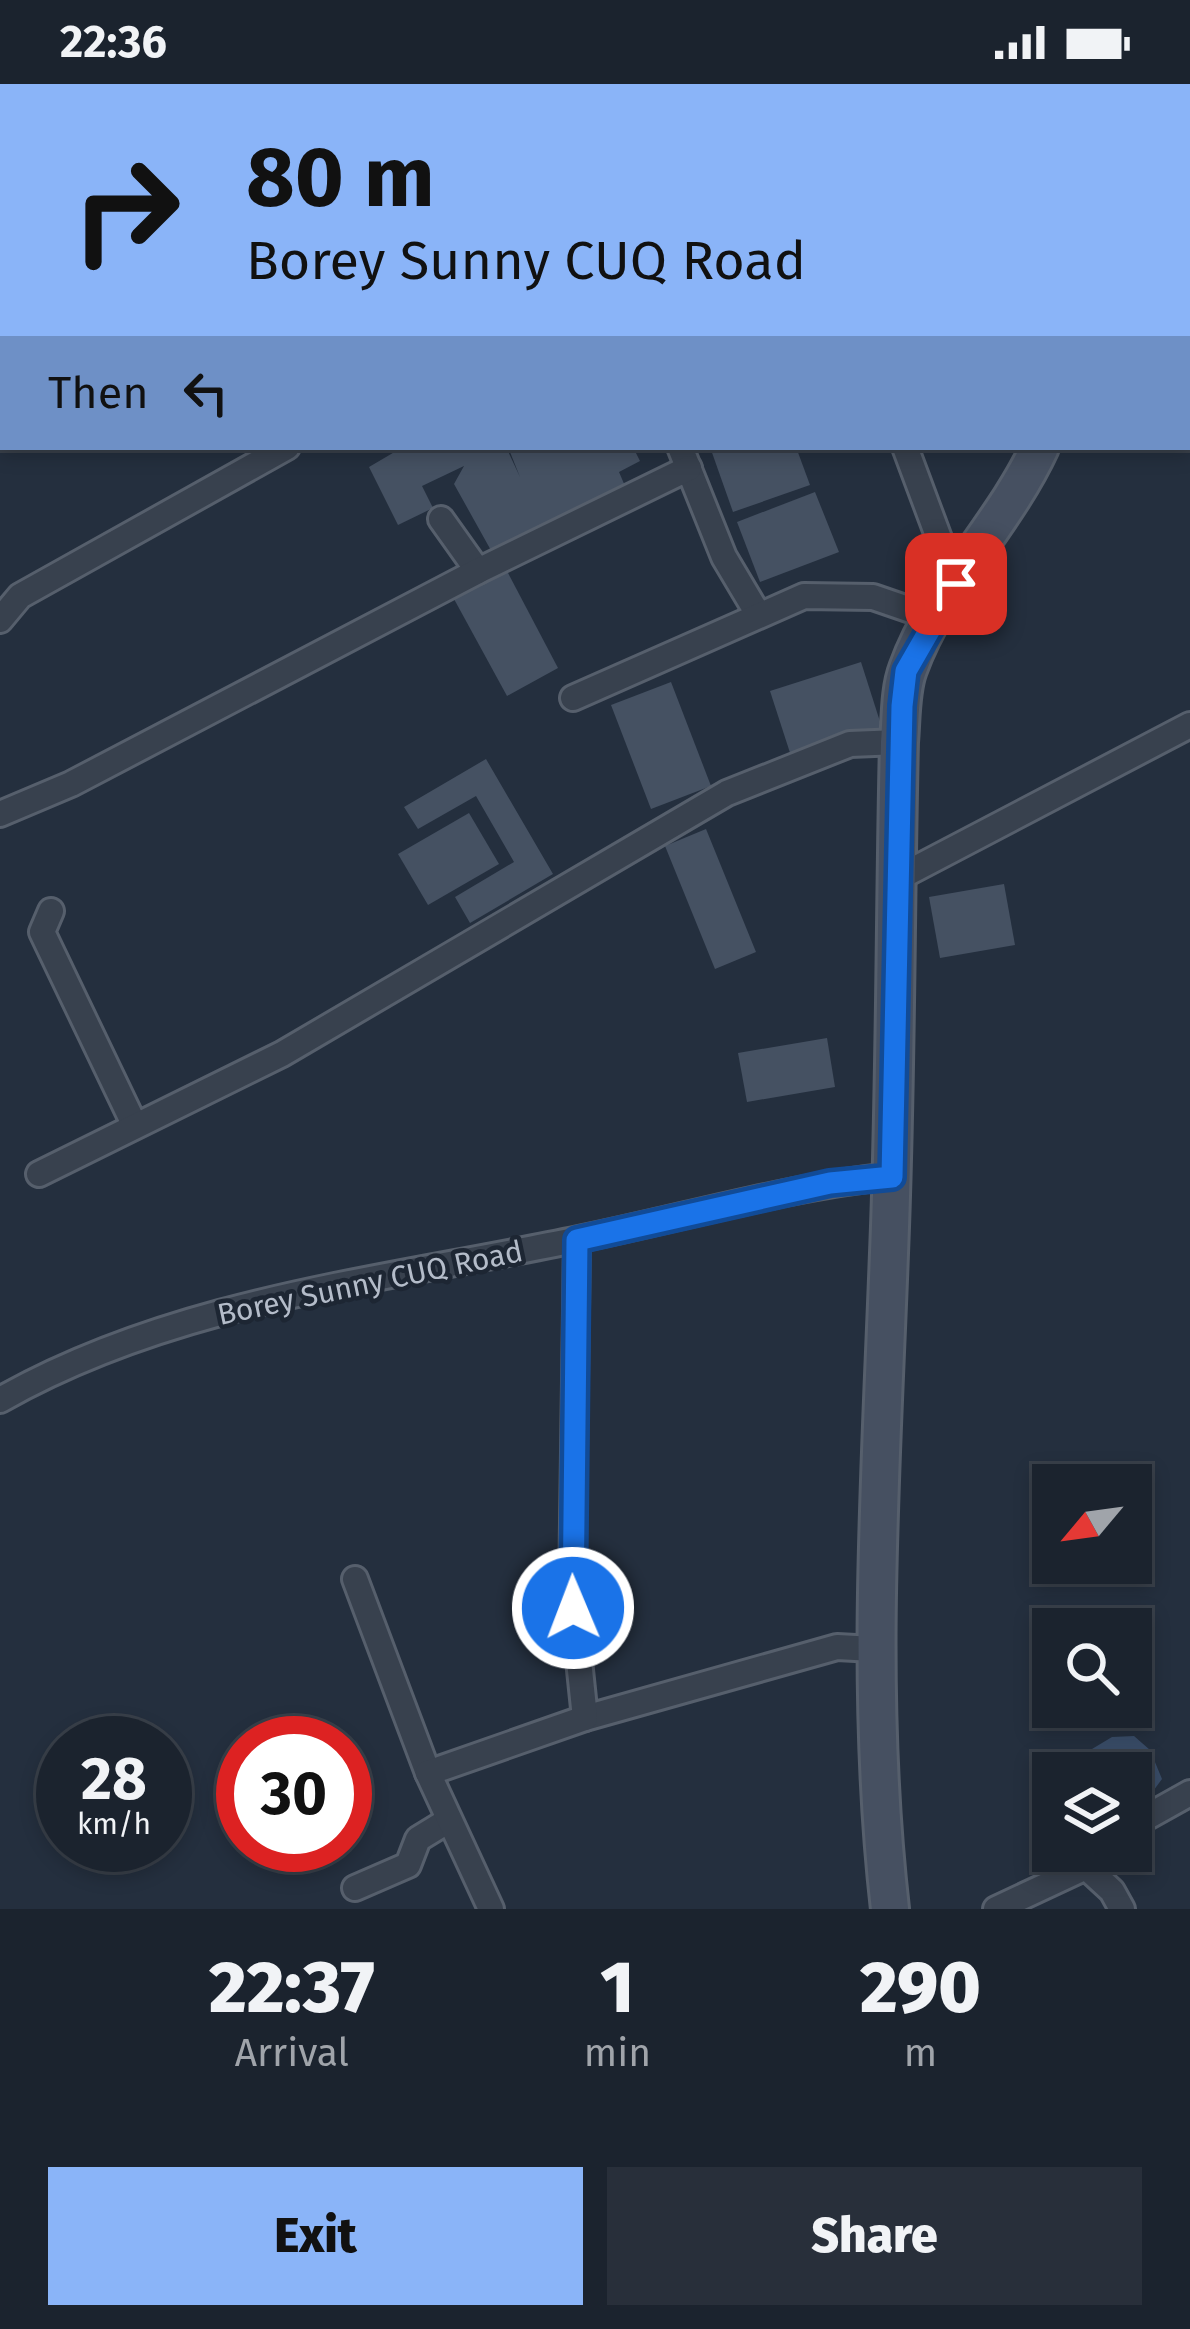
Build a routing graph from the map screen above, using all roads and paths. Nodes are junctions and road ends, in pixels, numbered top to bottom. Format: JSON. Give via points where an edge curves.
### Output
{"nodes":[{"id":1,"x":282,"y":450,"type":"edge"},
{"id":2,"x":906,"y":450,"type":"edge"},
{"id":3,"x":1045,"y":450,"type":"edge"},
{"id":4,"x":685,"y":458,"type":"edge"},
{"id":5,"x":441,"y":519,"type":"dead end"},
{"id":6,"x":478,"y":571,"type":"junction"},
{"id":7,"x":956,"y":584,"type":"junction"},
{"id":8,"x":758,"y":614,"type":"junction"},
{"id":9,"x":934,"y":618,"type":"junction"},
{"id":10,"x":0,"y":620,"type":"edge"},
{"id":11,"x":573,"y":698,"type":"dead end"},
{"id":12,"x":1190,"y":725,"type":"edge"},
{"id":13,"x":899,"y":742,"type":"junction"},
{"id":14,"x":0,"y":814,"type":"edge"},
{"id":15,"x":896,"y":879,"type":"junction"},
{"id":16,"x":51,"y":911,"type":"dead end"},
{"id":17,"x":135,"y":1126,"type":"junction"},
{"id":18,"x":39,"y":1174,"type":"dead end"},
{"id":19,"x":892,"y":1177,"type":"junction"},
{"id":20,"x":577,"y":1240,"type":"junction"},
{"id":21,"x":3,"y":1390,"type":"edge"},
{"id":22,"x":355,"y":1579,"type":"dead end"},
{"id":23,"x":874,"y":1648,"type":"junction"},
{"id":24,"x":585,"y":1718,"type":"junction"},
{"id":25,"x":428,"y":1773,"type":"junction"},
{"id":26,"x":1190,"y":1793,"type":"edge"},
{"id":27,"x":1152,"y":1814,"type":"edge"},
{"id":28,"x":449,"y":1820,"type":"junction"},
{"id":29,"x":1064,"y":1872,"type":"edge"},
{"id":30,"x":1098,"y":1872,"type":"edge"},
{"id":31,"x":355,"y":1888,"type":"dead end"},
{"id":32,"x":491,"y":1909,"type":"edge"},
{"id":33,"x":890,"y":1909,"type":"edge"},
{"id":34,"x":996,"y":1909,"type":"edge"},
{"id":35,"x":1122,"y":1909,"type":"edge"}],
"edges":[{"from":1,"to":10,"type":"street","via":[[20,596]]},
{"from":2,"to":7,"type":"street"},
{"from":3,"to":7,"type":"street"},
{"from":4,"to":6,"type":"street"},
{"from":4,"to":8,"type":"street","via":[[736,583]]},
{"from":5,"to":6,"type":"street"},
{"from":6,"to":14,"type":"street"},
{"from":7,"to":9,"type":"street"},
{"from":8,"to":9,"type":"street","via":[[834,592]]},
{"from":8,"to":11,"type":"street"},
{"from":9,"to":13,"type":"street","via":[[906,671]]},
{"from":12,"to":15,"type":"street"},
{"from":13,"to":15,"type":"street"},
{"from":13,"to":17,"type":"street","via":[[850,744],[727,793],[282,1054]]},
{"from":15,"to":19,"type":"street"},
{"from":16,"to":17,"type":"street","via":[[42,932],[53,961]]},
{"from":17,"to":18,"type":"street"},
{"from":19,"to":20,"type":"street","name":"Borey Sunny CUQ Road","via":[[830,1183]]},
{"from":19,"to":23,"type":"street"},
{"from":20,"to":21,"type":"street","name":"Borey Sunny CUQ Road","via":[[392,1273],[148,1332]]},
{"from":20,"to":24,"type":"street","via":[[572,1593]]},
{"from":22,"to":25,"type":"street"},
{"from":23,"to":24,"type":"street","via":[[836,1647]]},
{"from":23,"to":33,"type":"street","via":[[876,1789]]},
{"from":24,"to":25,"type":"street"},
{"from":25,"to":28,"type":"street"},
{"from":26,"to":27,"type":"street"},
{"from":28,"to":31,"type":"street","via":[[418,1839],[408,1865]]},
{"from":28,"to":32,"type":"street"},
{"from":29,"to":34,"type":"street"},
{"from":30,"to":35,"type":"street"}]}
